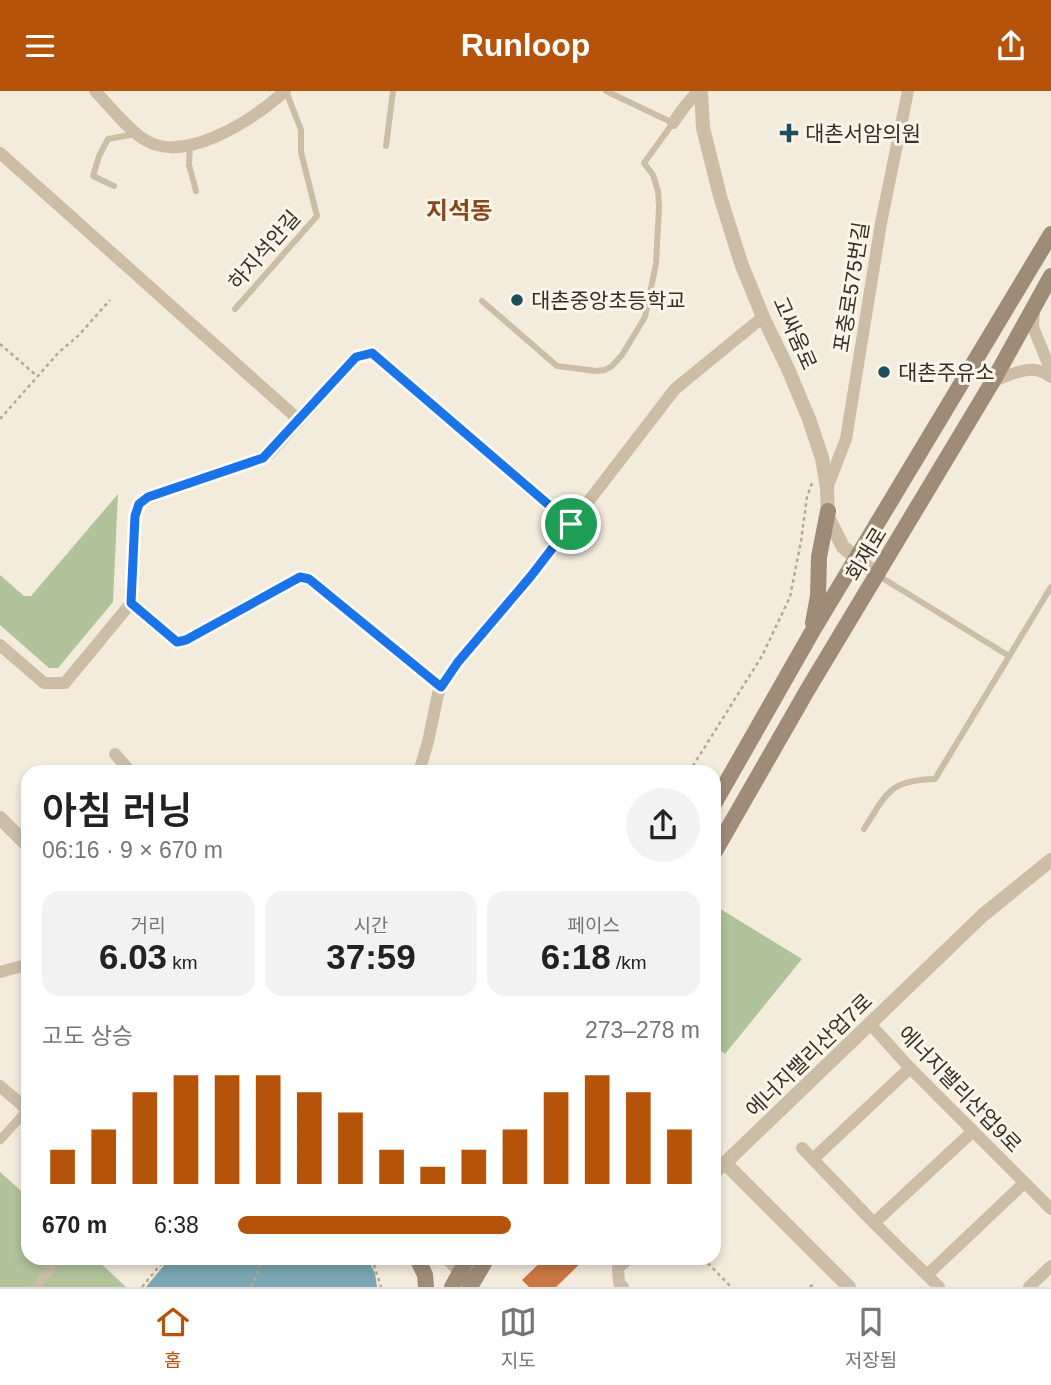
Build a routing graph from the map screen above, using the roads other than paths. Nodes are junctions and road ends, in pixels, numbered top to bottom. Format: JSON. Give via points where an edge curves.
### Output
{"nodes":[{"id":1,"x":95,"y":91,"type":"edge"},
{"id":2,"x":285,"y":91,"type":"edge"},
{"id":3,"x":393,"y":91,"type":"edge"},
{"id":4,"x":606,"y":91,"type":"edge"},
{"id":5,"x":699,"y":91,"type":"edge"},
{"id":6,"x":908,"y":91,"type":"edge"},
{"id":7,"x":673,"y":123,"type":"junction"},
{"id":8,"x":137,"y":134,"type":"junction"},
{"id":9,"x":190,"y":144,"type":"junction"},
{"id":10,"x":386,"y":146,"type":"dead end"},
{"id":11,"x":0,"y":153,"type":"edge"},
{"id":12,"x":114,"y":186,"type":"dead end"},
{"id":13,"x":196,"y":191,"type":"dead end"},
{"id":14,"x":1051,"y":234,"type":"edge"},
{"id":15,"x":1051,"y":276,"type":"edge"},
{"id":16,"x":482,"y":301,"type":"dead end"},
{"id":17,"x":1035,"y":302,"type":"junction"},
{"id":18,"x":234,"y":309,"type":"dead end"},
{"id":19,"x":763,"y":317,"type":"junction"},
{"id":20,"x":1051,"y":374,"type":"edge"},
{"id":21,"x":993,"y":381,"type":"junction"},
{"id":22,"x":299,"y":420,"type":"junction"},
{"id":23,"x":827,"y":488,"type":"junction"},
{"id":24,"x":828,"y":511,"type":"junction"},
{"id":25,"x":571,"y":524,"type":"junction"},
{"id":26,"x":856,"y":558,"type":"junction"},
{"id":27,"x":878,"y":575,"type":"junction"},
{"id":28,"x":1051,"y":587,"type":"edge"},
{"id":29,"x":131,"y":603,"type":"junction"},
{"id":30,"x":812,"y":632,"type":"junction"},
{"id":31,"x":0,"y":645,"type":"edge"},
{"id":32,"x":1009,"y":656,"type":"junction"},
{"id":33,"x":441,"y":687,"type":"junction"},
{"id":34,"x":116,"y":754,"type":"dead end"},
{"id":35,"x":125,"y":765,"type":"edge"},
{"id":36,"x":421,"y":765,"type":"edge"},
{"id":37,"x":721,"y":792,"type":"edge"},
{"id":38,"x":0,"y":818,"type":"edge"},
{"id":39,"x":864,"y":829,"type":"dead end"},
{"id":40,"x":21,"y":839,"type":"edge"},
{"id":41,"x":721,"y":841,"type":"edge"},
{"id":42,"x":1051,"y":860,"type":"edge"},
{"id":43,"x":21,"y":966,"type":"edge"},
{"id":44,"x":0,"y":972,"type":"edge"},
{"id":45,"x":871,"y":1025,"type":"junction"},
{"id":46,"x":911,"y":1067,"type":"junction"},
{"id":47,"x":0,"y":1086,"type":"edge"},
{"id":48,"x":21,"y":1103,"type":"edge"},
{"id":49,"x":21,"y":1117,"type":"edge"},
{"id":50,"x":973,"y":1131,"type":"junction"},
{"id":51,"x":0,"y":1140,"type":"edge"},
{"id":52,"x":802,"y":1148,"type":"dead end"},
{"id":53,"x":813,"y":1159,"type":"junction"},
{"id":54,"x":725,"y":1163,"type":"junction"},
{"id":55,"x":721,"y":1167,"type":"edge"},
{"id":56,"x":1024,"y":1183,"type":"junction"},
{"id":57,"x":1051,"y":1209,"type":"edge"},
{"id":58,"x":874,"y":1223,"type":"junction"},
{"id":59,"x":54,"y":1265,"type":"edge"},
{"id":60,"x":420,"y":1265,"type":"edge"},
{"id":61,"x":455,"y":1265,"type":"edge"},
{"id":62,"x":621,"y":1265,"type":"edge"},
{"id":63,"x":1051,"y":1266,"type":"edge"},
{"id":64,"x":928,"y":1275,"type":"junction"},
{"id":65,"x":469,"y":1277,"type":"edge"},
{"id":66,"x":36,"y":1287,"type":"edge"},
{"id":67,"x":426,"y":1287,"type":"edge"},
{"id":68,"x":452,"y":1287,"type":"edge"},
{"id":69,"x":623,"y":1287,"type":"edge"},
{"id":70,"x":849,"y":1287,"type":"edge"},
{"id":71,"x":939,"y":1287,"type":"edge"},
{"id":72,"x":1030,"y":1287,"type":"edge"}],
"edges":[{"from":1,"to":8,"type":"street"},
{"from":2,"to":9,"type":"street","via":[[241,124]]},
{"from":2,"to":18,"type":"lane","name":"하지석안길","via":[[300,130],[317,216]]},
{"from":3,"to":10,"type":"lane"},
{"from":4,"to":7,"type":"lane"},
{"from":5,"to":7,"type":"street"},
{"from":5,"to":19,"type":"street","name":"고싸움로","via":[[714,176]]},
{"from":6,"to":23,"type":"street","name":"포충로575번길","via":[[846,439]]},
{"from":7,"to":16,"type":"lane","via":[[644,163],[653,175],[659,207],[650,298],[645,317],[612,366],[596,371],[557,366]]},
{"from":8,"to":9,"type":"street","via":[[158,145]]},
{"from":8,"to":12,"type":"lane","via":[[108,139],[99,156],[93,176]]},
{"from":9,"to":13,"type":"lane"},
{"from":11,"to":22,"type":"street"},
{"from":14,"to":26,"type":"main road","name":"회재로"},
{"from":15,"to":17,"type":"main road","name":"회재로"},
{"from":17,"to":20,"type":"street","via":[[1033,327]]},
{"from":17,"to":21,"type":"main road","name":"회재로"},
{"from":19,"to":23,"type":"street","name":"고싸움로","via":[[809,419]]},
{"from":19,"to":25,"type":"street","via":[[675,389]]},
{"from":20,"to":21,"type":"street","via":[[1029,369]]},
{"from":21,"to":27,"type":"main road","name":"회재로"},
{"from":22,"to":25,"type":"street","via":[[356,357],[372,353]]},
{"from":22,"to":29,"type":"street","via":[[263,458],[139,504]]},
{"from":23,"to":24,"type":"street","name":"고싸움로"},
{"from":24,"to":26,"type":"street","name":"고싸움로","via":[[843,547]]},
{"from":24,"to":30,"type":"main road"},
{"from":25,"to":33,"type":"street"},
{"from":26,"to":27,"type":"street","name":"고싸움로"},
{"from":26,"to":30,"type":"main road","name":"회재로"},
{"from":27,"to":32,"type":"lane"},
{"from":27,"to":41,"type":"main road","name":"회재로"},
{"from":28,"to":32,"type":"lane"},
{"from":29,"to":31,"type":"street","via":[[65,683],[44,683]]},
{"from":29,"to":33,"type":"street","via":[[177,642],[300,577],[309,579]]},
{"from":30,"to":37,"type":"main road","name":"회재로"},
{"from":32,"to":39,"type":"lane","via":[[935,779],[903,782],[890,790]]},
{"from":33,"to":36,"type":"street"},
{"from":34,"to":35,"type":"street"},
{"from":38,"to":40,"type":"street"},
{"from":42,"to":45,"type":"street","name":"에너지밸리산업7로","via":[[984,915]]},
{"from":43,"to":44,"type":"street"},
{"from":45,"to":46,"type":"street","name":"에너지밸리산업9로"},
{"from":45,"to":54,"type":"street","name":"에너지밸리산업7로"},
{"from":46,"to":50,"type":"street","name":"에너지밸리산업9로"},
{"from":46,"to":53,"type":"street"},
{"from":47,"to":48,"type":"street"},
{"from":49,"to":51,"type":"street"},
{"from":50,"to":56,"type":"street","name":"에너지밸리산업9로"},
{"from":50,"to":58,"type":"street"},
{"from":52,"to":53,"type":"street"},
{"from":53,"to":58,"type":"street"},
{"from":54,"to":55,"type":"street"},
{"from":54,"to":70,"type":"street"},
{"from":56,"to":57,"type":"street","name":"에너지밸리산업9로"},
{"from":56,"to":64,"type":"street"},
{"from":58,"to":64,"type":"street"},
{"from":59,"to":66,"type":"street"},
{"from":60,"to":67,"type":"main road"},
{"from":61,"to":65,"type":"street"},
{"from":62,"to":69,"type":"street","via":[[619,1283]]},
{"from":63,"to":72,"type":"street"},
{"from":64,"to":71,"type":"street"},
{"from":65,"to":68,"type":"main road"}]}
